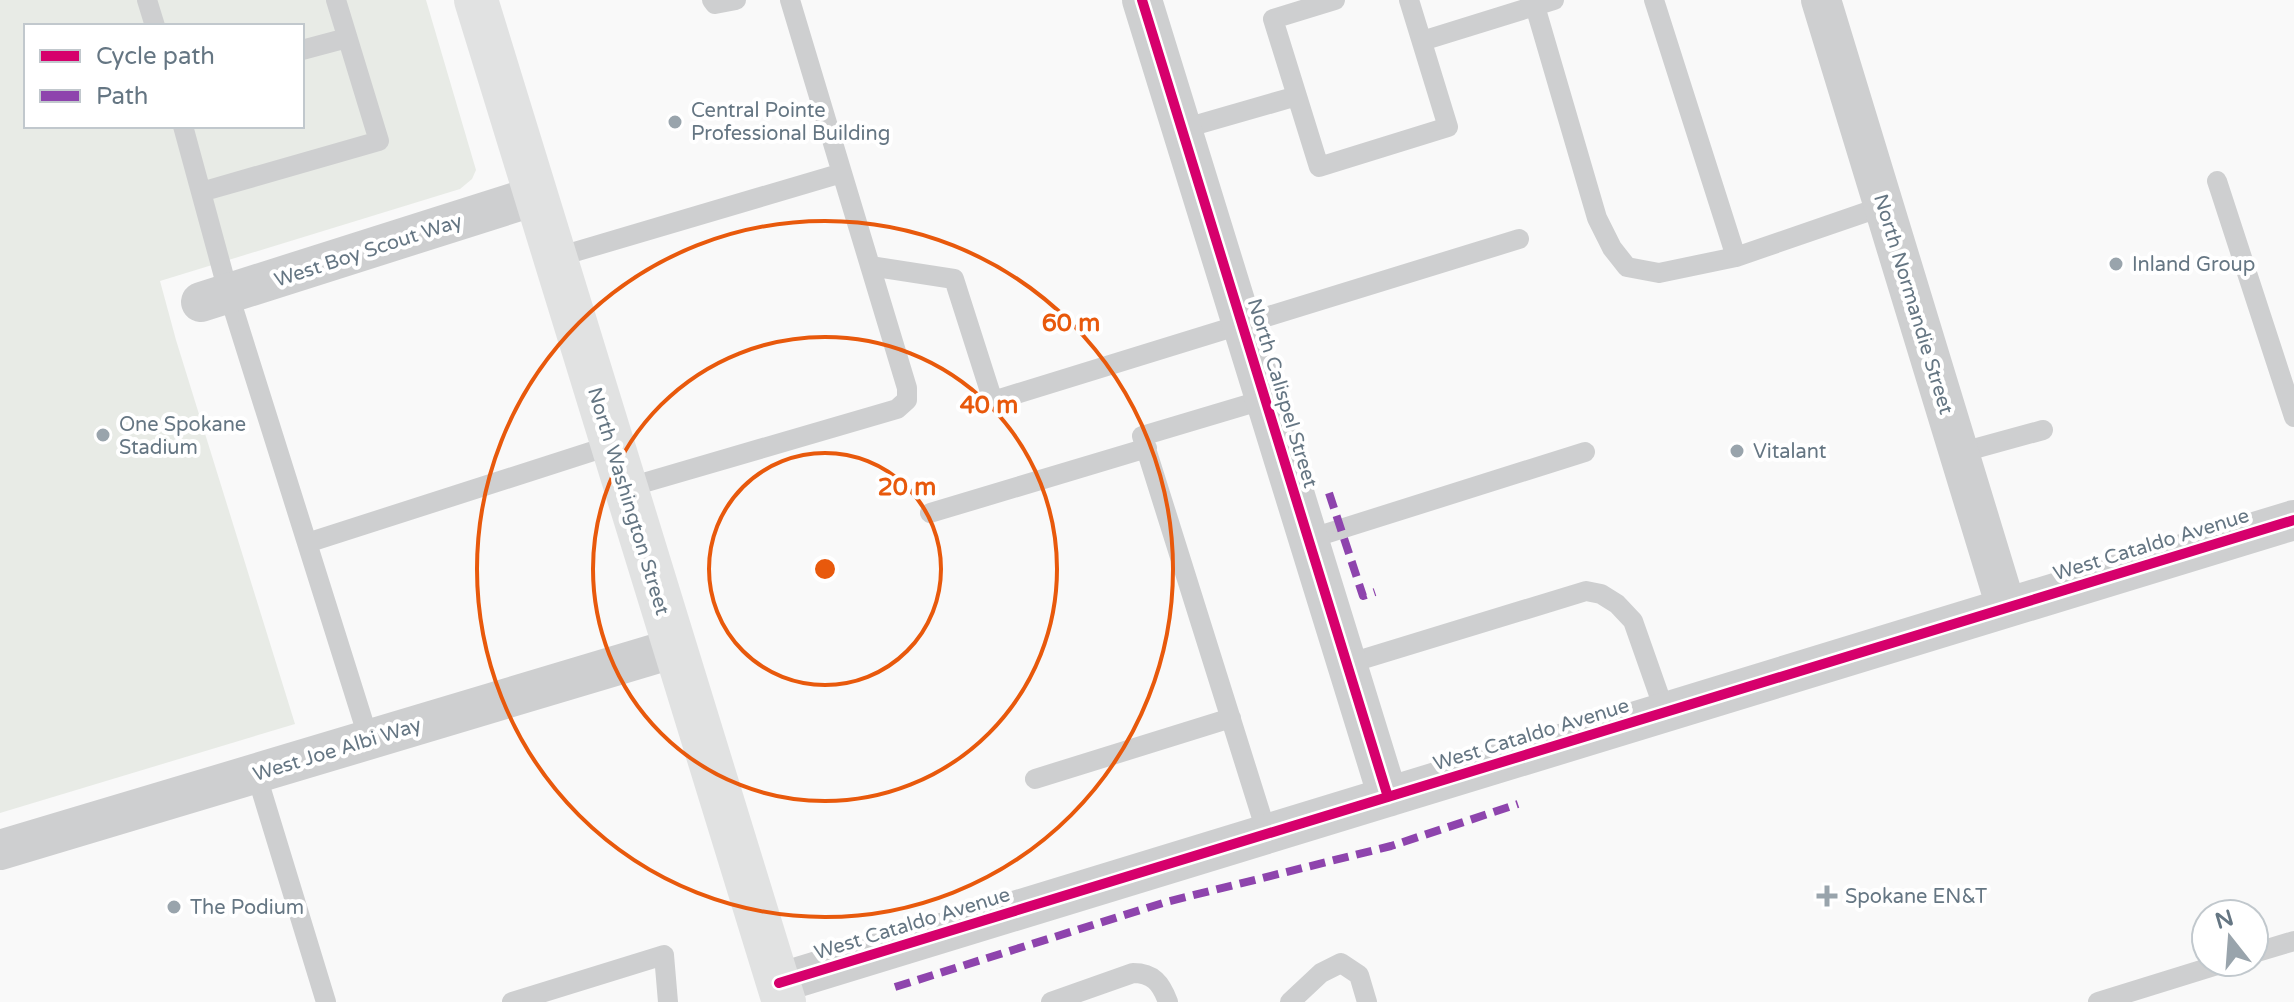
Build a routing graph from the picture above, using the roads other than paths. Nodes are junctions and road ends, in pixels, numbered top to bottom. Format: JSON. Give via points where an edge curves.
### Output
{"nodes":[{"id":1,"x":147,"y":0,"type":"edge"},
{"id":2,"x":336,"y":0,"type":"edge"},
{"id":3,"x":476,"y":0,"type":"edge"},
{"id":4,"x":712,"y":0,"type":"edge"},
{"id":5,"x":736,"y":0,"type":"edge"},
{"id":6,"x":790,"y":0,"type":"edge"},
{"id":7,"x":1142,"y":0,"type":"edge"},
{"id":8,"x":1335,"y":0,"type":"edge"},
{"id":9,"x":1409,"y":0,"type":"edge"},
{"id":10,"x":1654,"y":0,"type":"edge"},
{"id":11,"x":1821,"y":0,"type":"edge"},
{"id":12,"x":1545,"y":3,"type":"edge"},
{"id":13,"x":154,"y":24,"type":"edge"},
{"id":14,"x":347,"y":38,"type":"junction"},
{"id":15,"x":1422,"y":41,"type":"junction"},
{"id":16,"x":304,"y":49,"type":"edge"},
{"id":17,"x":1297,"y":96,"type":"junction"},
{"id":18,"x":184,"y":128,"type":"edge"},
{"id":19,"x":1182,"y":129,"type":"junction"},
{"id":20,"x":842,"y":173,"type":"junction"},
{"id":21,"x":2217,"y":181,"type":"dead end"},
{"id":22,"x":201,"y":192,"type":"junction"},
{"id":23,"x":535,"y":196,"type":"junction"},
{"id":24,"x":1884,"y":206,"type":"junction"},
{"id":25,"x":1519,"y":239,"type":"dead end"},
{"id":26,"x":1736,"y":257,"type":"junction"},
{"id":27,"x":554,"y":258,"type":"junction"},
{"id":28,"x":870,"y":266,"type":"junction"},
{"id":29,"x":215,"y":298,"type":"junction"},
{"id":30,"x":1243,"y":325,"type":"junction"},
{"id":31,"x":1266,"y":399,"type":"junction"},
{"id":32,"x":2294,"y":417,"type":"edge"},
{"id":33,"x":2043,"y":430,"type":"dead end"},
{"id":34,"x":612,"y":445,"type":"junction"},
{"id":35,"x":1147,"y":448,"type":"junction"},
{"id":36,"x":1585,"y":452,"type":"dead end"},
{"id":37,"x":1959,"y":453,"type":"junction"},
{"id":38,"x":626,"y":488,"type":"junction"},
{"id":39,"x":930,"y":513,"type":"dead end"},
{"id":40,"x":2294,"y":520,"type":"edge"},
{"id":41,"x":1309,"y":539,"type":"junction"},
{"id":42,"x":307,"y":543,"type":"junction"},
{"id":43,"x":2006,"y":607,"type":"junction"},
{"id":44,"x":675,"y":648,"type":"junction"},
{"id":45,"x":1347,"y":664,"type":"junction"},
{"id":46,"x":1665,"y":712,"type":"junction"},
{"id":47,"x":1231,"y":718,"type":"junction"},
{"id":48,"x":369,"y":740,"type":"junction"},
{"id":49,"x":256,"y":773,"type":"junction"},
{"id":50,"x":1035,"y":779,"type":"dead end"},
{"id":51,"x":1388,"y":797,"type":"junction"},
{"id":52,"x":1267,"y":834,"type":"junction"},
{"id":53,"x":0,"y":850,"type":"edge"},
{"id":54,"x":2294,"y":941,"type":"edge"},
{"id":55,"x":2270,"y":948,"type":"edge"},
{"id":56,"x":2190,"y":973,"type":"edge"},
{"id":57,"x":782,"y":992,"type":"edge"},
{"id":58,"x":326,"y":1002,"type":"edge"},
{"id":59,"x":512,"y":1002,"type":"edge"},
{"id":60,"x":668,"y":1002,"type":"edge"},
{"id":61,"x":1051,"y":1002,"type":"edge"},
{"id":62,"x":1168,"y":1002,"type":"edge"},
{"id":63,"x":1290,"y":1002,"type":"edge"},
{"id":64,"x":1367,"y":1002,"type":"edge"},
{"id":65,"x":2098,"y":1002,"type":"edge"}],
"edges":[{"from":1,"to":13,"type":"lane"},
{"from":2,"to":14,"type":"lane"},
{"from":3,"to":23,"type":"main road","name":"North Washington Street"},
{"from":4,"to":5,"type":"lane"},
{"from":6,"to":20,"type":"lane"},
{"from":7,"to":19,"type":"street","name":"North Calispel Street"},
{"from":8,"to":17,"type":"lane","via":[[1273,19]]},
{"from":9,"to":15,"type":"lane"},
{"from":10,"to":26,"type":"lane"},
{"from":11,"to":24,"type":"street","name":"North Normandie Street"},
{"from":12,"to":15,"type":"lane"},
{"from":12,"to":26,"type":"lane","via":[[1597,218],[1612,248],[1627,267],[1659,273]]},
{"from":14,"to":16,"type":"lane"},
{"from":14,"to":22,"type":"lane","via":[[379,141]]},
{"from":15,"to":17,"type":"lane","via":[[1448,127],[1319,167]]},
{"from":17,"to":19,"type":"lane"},
{"from":18,"to":22,"type":"lane"},
{"from":19,"to":30,"type":"street","name":"North Calispel Street"},
{"from":20,"to":27,"type":"lane"},
{"from":20,"to":28,"type":"lane"},
{"from":21,"to":32,"type":"lane"},
{"from":22,"to":29,"type":"lane"},
{"from":23,"to":27,"type":"main road","name":"North Washington Street"},
{"from":23,"to":29,"type":"street","name":"West Boy Scout Way"},
{"from":24,"to":26,"type":"lane"},
{"from":24,"to":37,"type":"street","name":"North Normandie Street"},
{"from":25,"to":30,"type":"lane"},
{"from":27,"to":34,"type":"main road","name":"North Washington Street"},
{"from":28,"to":30,"type":"lane","via":[[954,279],[993,401]]},
{"from":28,"to":38,"type":"lane","via":[[907,400],[897,409]]},
{"from":29,"to":42,"type":"lane"},
{"from":30,"to":31,"type":"street","name":"North Calispel Street"},
{"from":31,"to":35,"type":"lane","via":[[1142,436]]},
{"from":31,"to":41,"type":"street","name":"North Calispel Street"},
{"from":33,"to":37,"type":"lane"},
{"from":34,"to":38,"type":"main road","name":"North Washington Street"},
{"from":34,"to":42,"type":"lane"},
{"from":35,"to":39,"type":"lane"},
{"from":35,"to":47,"type":"lane"},
{"from":36,"to":41,"type":"lane"},
{"from":37,"to":43,"type":"street","name":"North Normandie Street"},
{"from":38,"to":44,"type":"main road","name":"North Washington Street"},
{"from":40,"to":43,"type":"street","name":"West Cataldo Avenue"},
{"from":41,"to":45,"type":"street","name":"North Calispel Street"},
{"from":42,"to":48,"type":"lane"},
{"from":43,"to":46,"type":"street","name":"West Cataldo Avenue"},
{"from":44,"to":48,"type":"street","name":"West Joe Albi Way"},
{"from":44,"to":57,"type":"main road","name":"North Washington Street"},
{"from":45,"to":46,"type":"lane","via":[[1586,591],[1617,604],[1633,621]]},
{"from":45,"to":51,"type":"street","name":"North Calispel Street"},
{"from":46,"to":51,"type":"street","name":"West Cataldo Avenue"},
{"from":47,"to":50,"type":"lane"},
{"from":47,"to":52,"type":"lane"},
{"from":48,"to":49,"type":"street","name":"West Joe Albi Way"},
{"from":49,"to":53,"type":"street","name":"West Joe Albi Way"},
{"from":49,"to":58,"type":"lane"},
{"from":51,"to":52,"type":"street","name":"West Cataldo Avenue"},
{"from":52,"to":57,"type":"street","name":"West Cataldo Avenue"},
{"from":54,"to":55,"type":"lane"},
{"from":56,"to":65,"type":"lane"},
{"from":59,"to":60,"type":"lane","via":[[664,955]]},
{"from":61,"to":62,"type":"lane","via":[[1146,973]]},
{"from":63,"to":64,"type":"lane","via":[[1321,973],[1341,963],[1359,975]]}]}
